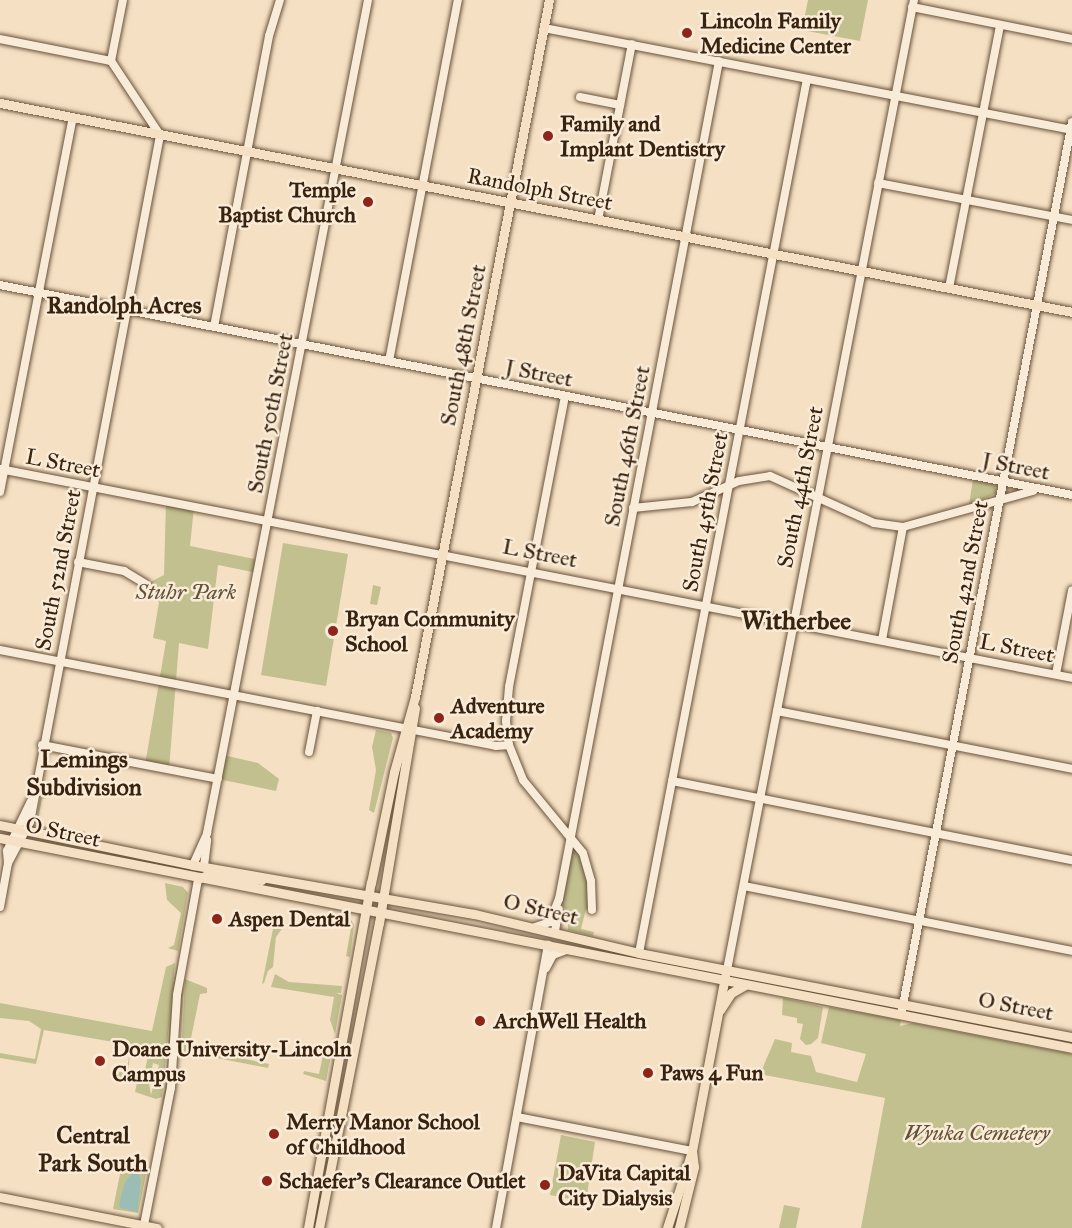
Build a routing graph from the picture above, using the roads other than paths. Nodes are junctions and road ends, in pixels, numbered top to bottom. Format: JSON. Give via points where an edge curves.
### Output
{"nodes":[{"id":1,"x":123,"y":0,"type":"edge"},
{"id":2,"x":280,"y":0,"type":"edge"},
{"id":3,"x":368,"y":0,"type":"edge"},
{"id":4,"x":458,"y":0,"type":"edge"},
{"id":5,"x":549,"y":0,"type":"edge"},
{"id":6,"x":913,"y":4,"type":"edge"},
{"id":7,"x":1000,"y":25,"type":"junction"},
{"id":8,"x":544,"y":27,"type":"junction"},
{"id":9,"x":0,"y":39,"type":"edge"},
{"id":10,"x":1072,"y":39,"type":"edge"},
{"id":11,"x":632,"y":44,"type":"junction"},
{"id":12,"x":111,"y":61,"type":"junction"},
{"id":13,"x":719,"y":61,"type":"junction"},
{"id":14,"x":807,"y":79,"type":"junction"},
{"id":15,"x":895,"y":95,"type":"junction"},
{"id":16,"x":580,"y":97,"type":"dead end"},
{"id":17,"x":0,"y":103,"type":"edge"},
{"id":18,"x":620,"y":105,"type":"junction"},
{"id":19,"x":983,"y":112,"type":"junction"},
{"id":20,"x":73,"y":117,"type":"junction"},
{"id":21,"x":1072,"y":127,"type":"edge"},
{"id":22,"x":160,"y":135,"type":"junction"},
{"id":23,"x":248,"y":152,"type":"junction"},
{"id":24,"x":335,"y":169,"type":"junction"},
{"id":25,"x":878,"y":183,"type":"junction"},
{"id":26,"x":423,"y":186,"type":"junction"},
{"id":27,"x":966,"y":200,"type":"junction"},
{"id":28,"x":510,"y":203,"type":"junction"},
{"id":29,"x":1053,"y":217,"type":"junction"},
{"id":30,"x":598,"y":220,"type":"junction"},
{"id":31,"x":1072,"y":220,"type":"edge"},
{"id":32,"x":686,"y":237,"type":"junction"},
{"id":33,"x":773,"y":254,"type":"junction"},
{"id":34,"x":861,"y":271,"type":"junction"},
{"id":35,"x":0,"y":285,"type":"edge"},
{"id":36,"x":949,"y":288,"type":"junction"},
{"id":37,"x":39,"y":293,"type":"junction"},
{"id":38,"x":1036,"y":305,"type":"junction"},
{"id":39,"x":126,"y":310,"type":"junction"},
{"id":40,"x":1072,"y":312,"type":"edge"},
{"id":41,"x":214,"y":327,"type":"junction"},
{"id":42,"x":301,"y":344,"type":"junction"},
{"id":43,"x":389,"y":361,"type":"junction"},
{"id":44,"x":476,"y":379,"type":"junction"},
{"id":45,"x":565,"y":396,"type":"junction"},
{"id":46,"x":652,"y":413,"type":"junction"},
{"id":47,"x":740,"y":430,"type":"junction"},
{"id":48,"x":827,"y":447,"type":"junction"},
{"id":49,"x":2,"y":469,"type":"edge"},
{"id":50,"x":1003,"y":482,"type":"junction"},
{"id":51,"x":92,"y":487,"type":"junction"},
{"id":52,"x":728,"y":488,"type":"junction"},
{"id":53,"x":1047,"y":490,"type":"junction"},
{"id":54,"x":0,"y":492,"type":"edge"},
{"id":55,"x":818,"y":496,"type":"junction"},
{"id":56,"x":1072,"y":497,"type":"edge"},
{"id":57,"x":999,"y":498,"type":"junction"},
{"id":58,"x":633,"y":508,"type":"junction"},
{"id":59,"x":267,"y":521,"type":"junction"},
{"id":60,"x":903,"y":527,"type":"junction"},
{"id":61,"x":443,"y":555,"type":"junction"},
{"id":62,"x":78,"y":562,"type":"junction"},
{"id":63,"x":531,"y":570,"type":"junction"},
{"id":64,"x":146,"y":584,"type":"dead end"},
{"id":65,"x":618,"y":587,"type":"junction"},
{"id":66,"x":1072,"y":591,"type":"edge"},
{"id":67,"x":706,"y":605,"type":"junction"},
{"id":68,"x":794,"y":622,"type":"junction"},
{"id":69,"x":882,"y":640,"type":"junction"},
{"id":70,"x":0,"y":650,"type":"edge"},
{"id":71,"x":969,"y":657,"type":"junction"},
{"id":72,"x":58,"y":661,"type":"junction"},
{"id":73,"x":1056,"y":674,"type":"junction"},
{"id":74,"x":1072,"y":678,"type":"edge"},
{"id":75,"x":234,"y":695,"type":"junction"},
{"id":76,"x":317,"y":711,"type":"junction"},
{"id":77,"x":777,"y":711,"type":"junction"},
{"id":78,"x":410,"y":729,"type":"junction"},
{"id":79,"x":509,"y":744,"type":"junction"},
{"id":80,"x":42,"y":745,"type":"junction"},
{"id":81,"x":952,"y":745,"type":"junction"},
{"id":82,"x":309,"y":752,"type":"dead end"},
{"id":83,"x":1072,"y":769,"type":"edge"},
{"id":84,"x":218,"y":779,"type":"junction"},
{"id":85,"x":672,"y":781,"type":"junction"},
{"id":86,"x":760,"y":799,"type":"junction"},
{"id":87,"x":0,"y":825,"type":"edge"},
{"id":88,"x":22,"y":830,"type":"junction"},
{"id":89,"x":207,"y":833,"type":"junction"},
{"id":90,"x":935,"y":833,"type":"junction"},
{"id":91,"x":0,"y":838,"type":"edge"},
{"id":92,"x":571,"y":838,"type":"junction"},
{"id":93,"x":16,"y":842,"type":"junction"},
{"id":94,"x":1072,"y":860,"type":"edge"},
{"id":95,"x":127,"y":865,"type":"junction"},
{"id":96,"x":194,"y":865,"type":"junction"},
{"id":97,"x":204,"y":866,"type":"junction"},
{"id":98,"x":276,"y":878,"type":"junction"},
{"id":99,"x":198,"y":879,"type":"junction"},
{"id":100,"x":744,"y":886,"type":"junction"},
{"id":101,"x":369,"y":894,"type":"junction"},
{"id":102,"x":384,"y":897,"type":"junction"},
{"id":103,"x":559,"y":899,"type":"junction"},
{"id":104,"x":0,"y":907,"type":"edge"},
{"id":105,"x":366,"y":910,"type":"junction"},
{"id":106,"x":592,"y":910,"type":"dead end"},
{"id":107,"x":381,"y":913,"type":"junction"},
{"id":108,"x":918,"y":921,"type":"junction"},
{"id":109,"x":535,"y":927,"type":"junction"},
{"id":110,"x":555,"y":931,"type":"junction"},
{"id":111,"x":495,"y":933,"type":"junction"},
{"id":112,"x":548,"y":945,"type":"junction"},
{"id":113,"x":567,"y":949,"type":"junction"},
{"id":114,"x":1072,"y":951,"type":"edge"},
{"id":115,"x":639,"y":953,"type":"junction"},
{"id":116,"x":546,"y":968,"type":"junction"},
{"id":117,"x":727,"y":970,"type":"junction"},
{"id":118,"x":724,"y":981,"type":"junction"},
{"id":119,"x":745,"y":985,"type":"junction"},
{"id":120,"x":903,"y":1004,"type":"junction"},
{"id":121,"x":901,"y":1014,"type":"junction"},
{"id":122,"x":717,"y":1015,"type":"junction"},
{"id":123,"x":1072,"y":1037,"type":"edge"},
{"id":124,"x":1072,"y":1048,"type":"edge"},
{"id":125,"x":517,"y":1117,"type":"junction"},
{"id":126,"x":692,"y":1152,"type":"junction"},
{"id":127,"x":0,"y":1197,"type":"edge"},
{"id":128,"x":144,"y":1226,"type":"junction"},
{"id":129,"x":156,"y":1228,"type":"edge"},
{"id":130,"x":308,"y":1228,"type":"edge"},
{"id":131,"x":319,"y":1228,"type":"edge"},
{"id":132,"x":496,"y":1228,"type":"edge"},
{"id":133,"x":668,"y":1228,"type":"edge"},
{"id":134,"x":679,"y":1228,"type":"edge"}],
"edges":[{"from":1,"to":12,"type":"street"},
{"from":2,"to":23,"type":"street"},
{"from":3,"to":24,"type":"street","name":"South 50th Street"},
{"from":4,"to":26,"type":"street"},
{"from":5,"to":8,"type":"main road","name":"South 48th Street"},
{"from":6,"to":7,"type":"street"},
{"from":6,"to":15,"type":"street","name":"South 44th Street"},
{"from":7,"to":10,"type":"street"},
{"from":7,"to":19,"type":"street"},
{"from":8,"to":11,"type":"street"},
{"from":8,"to":28,"type":"main road","name":"South 48th Street"},
{"from":9,"to":12,"type":"street"},
{"from":11,"to":13,"type":"street"},
{"from":11,"to":18,"type":"street"},
{"from":12,"to":22,"type":"street"},
{"from":13,"to":14,"type":"street"},
{"from":13,"to":32,"type":"street","name":"South 46th Street"},
{"from":14,"to":15,"type":"street"},
{"from":14,"to":33,"type":"street","name":"South 45th Street"},
{"from":15,"to":19,"type":"street"},
{"from":15,"to":25,"type":"street","name":"South 44th Street"},
{"from":16,"to":18,"type":"street"},
{"from":17,"to":20,"type":"main road","name":"Randolph Street"},
{"from":18,"to":30,"type":"street"},
{"from":19,"to":21,"type":"street"},
{"from":19,"to":27,"type":"street"},
{"from":20,"to":22,"type":"main road","name":"Randolph Street"},
{"from":20,"to":37,"type":"street"},
{"from":21,"to":29,"type":"street","name":"South 42nd Street"},
{"from":22,"to":23,"type":"main road","name":"Randolph Street"},
{"from":22,"to":39,"type":"street","name":"South 52nd Street"},
{"from":23,"to":24,"type":"main road","name":"Randolph Street"},
{"from":23,"to":41,"type":"street"},
{"from":24,"to":26,"type":"main road","name":"Randolph Street"},
{"from":24,"to":42,"type":"street","name":"South 50th Street"},
{"from":25,"to":27,"type":"street"},
{"from":25,"to":34,"type":"street","name":"South 44th Street"},
{"from":26,"to":28,"type":"main road","name":"Randolph Street"},
{"from":26,"to":43,"type":"street"},
{"from":27,"to":29,"type":"street"},
{"from":27,"to":36,"type":"street"},
{"from":28,"to":30,"type":"main road","name":"Randolph Street"},
{"from":28,"to":44,"type":"main road","name":"South 48th Street"},
{"from":29,"to":31,"type":"street"},
{"from":29,"to":38,"type":"street","name":"South 42nd Street"},
{"from":30,"to":32,"type":"main road","name":"Randolph Street"},
{"from":32,"to":33,"type":"main road","name":"Randolph Street"},
{"from":32,"to":46,"type":"street","name":"South 46th Street"},
{"from":33,"to":34,"type":"main road","name":"Randolph Street"},
{"from":33,"to":47,"type":"street","name":"South 45th Street"},
{"from":34,"to":36,"type":"main road","name":"Randolph Street"},
{"from":34,"to":48,"type":"street","name":"South 44th Street"},
{"from":35,"to":37,"type":"street","name":"J Street"},
{"from":36,"to":38,"type":"main road","name":"Randolph Street"},
{"from":37,"to":39,"type":"street","name":"J Street"},
{"from":37,"to":49,"type":"street"},
{"from":38,"to":40,"type":"main road","name":"Randolph Street"},
{"from":38,"to":50,"type":"street","name":"South 42nd Street"},
{"from":39,"to":41,"type":"street","name":"J Street"},
{"from":39,"to":51,"type":"street","name":"South 52nd Street"},
{"from":41,"to":42,"type":"street","name":"J Street"},
{"from":42,"to":43,"type":"street","name":"J Street"},
{"from":42,"to":59,"type":"street","name":"South 50th Street"},
{"from":43,"to":44,"type":"street","name":"J Street"},
{"from":44,"to":45,"type":"street","name":"J Street"},
{"from":44,"to":61,"type":"main road","name":"South 48th Street"},
{"from":45,"to":46,"type":"street","name":"J Street"},
{"from":45,"to":63,"type":"street"},
{"from":46,"to":47,"type":"street","name":"J Street"},
{"from":46,"to":58,"type":"street","name":"South 46th Street"},
{"from":47,"to":48,"type":"street","name":"J Street"},
{"from":47,"to":52,"type":"street","name":"South 45th Street"},
{"from":48,"to":50,"type":"street","name":"J Street"},
{"from":48,"to":55,"type":"street","name":"South 44th Street"},
{"from":49,"to":51,"type":"street","name":"L Street"},
{"from":49,"to":54,"type":"street"},
{"from":50,"to":53,"type":"street","name":"J Street"},
{"from":50,"to":57,"type":"street","name":"South 42nd Street"},
{"from":51,"to":59,"type":"street","name":"L Street"},
{"from":51,"to":62,"type":"street","name":"South 52nd Street"},
{"from":52,"to":55,"type":"street","via":[[749,478],[770,476]]},
{"from":52,"to":58,"type":"street","via":[[692,502]]},
{"from":52,"to":67,"type":"street","name":"South 45th Street"},
{"from":53,"to":56,"type":"street","name":"J Street"},
{"from":53,"to":57,"type":"street"},
{"from":55,"to":60,"type":"street","via":[[874,523]]},
{"from":55,"to":68,"type":"street","name":"South 44th Street"},
{"from":57,"to":60,"type":"street"},
{"from":57,"to":71,"type":"street","name":"South 42nd Street"},
{"from":58,"to":65,"type":"street","name":"South 46th Street"},
{"from":59,"to":61,"type":"street","name":"L Street"},
{"from":59,"to":75,"type":"street","name":"South 50th Street"},
{"from":60,"to":69,"type":"street"},
{"from":61,"to":63,"type":"street","name":"L Street"},
{"from":61,"to":78,"type":"main road","name":"South 48th Street"},
{"from":62,"to":64,"type":"street","via":[[124,571]]},
{"from":62,"to":72,"type":"street","name":"South 52nd Street"},
{"from":63,"to":65,"type":"street","name":"L Street"},
{"from":63,"to":79,"type":"street","via":[[507,698]]},
{"from":65,"to":67,"type":"street","name":"L Street"},
{"from":65,"to":92,"type":"street","name":"South 46th Street"},
{"from":66,"to":73,"type":"street"},
{"from":67,"to":68,"type":"street","name":"L Street"},
{"from":67,"to":85,"type":"street","name":"South 45th Street"},
{"from":68,"to":69,"type":"street","name":"L Street"},
{"from":68,"to":77,"type":"street","name":"South 44th Street"},
{"from":69,"to":71,"type":"street","name":"L Street"},
{"from":70,"to":72,"type":"street"},
{"from":71,"to":73,"type":"street","name":"L Street"},
{"from":71,"to":81,"type":"street","name":"South 42nd Street"},
{"from":72,"to":75,"type":"street"},
{"from":72,"to":80,"type":"street","name":"South 52nd Street"},
{"from":73,"to":74,"type":"street","name":"L Street"},
{"from":75,"to":76,"type":"street"},
{"from":75,"to":84,"type":"street","name":"South 50th Street"},
{"from":76,"to":78,"type":"street"},
{"from":76,"to":82,"type":"street"},
{"from":77,"to":81,"type":"street"},
{"from":77,"to":86,"type":"street","name":"South 44th Street"},
{"from":78,"to":79,"type":"street","via":[[496,746]]},
{"from":78,"to":101,"type":"main road","name":"South 48th Street"},
{"from":78,"to":102,"type":"main road","name":"South 48th Street"},
{"from":79,"to":92,"type":"street","via":[[529,789]]},
{"from":80,"to":84,"type":"street"},
{"from":80,"to":88,"type":"street","name":"South 52nd Street"},
{"from":81,"to":83,"type":"street"},
{"from":81,"to":90,"type":"street","name":"South 42nd Street"},
{"from":84,"to":89,"type":"street","name":"South 50th Street"},
{"from":85,"to":86,"type":"street"},
{"from":85,"to":115,"type":"street","name":"South 45th Street"},
{"from":86,"to":90,"type":"street"},
{"from":86,"to":100,"type":"street","name":"South 44th Street"},
{"from":87,"to":88,"type":"main road","name":"O Street"},
{"from":88,"to":93,"type":"street","name":"South 52nd Street"},
{"from":88,"to":96,"type":"main road","name":"O Street"},
{"from":89,"to":96,"type":"street","name":"South 50th Street"},
{"from":89,"to":97,"type":"street","name":"South 50th Street"},
{"from":90,"to":94,"type":"street"},
{"from":90,"to":108,"type":"street","name":"South 42nd Street"},
{"from":91,"to":93,"type":"main road","name":"O Street"},
{"from":92,"to":103,"type":"street","name":"South 46th Street"},
{"from":92,"to":106,"type":"street","via":[[583,853],[590,873]]},
{"from":93,"to":95,"type":"main road","name":"O Street"},
{"from":93,"to":104,"type":"street","name":"South 52nd Street","via":[[6,855]]},
{"from":95,"to":97,"type":"main road","via":[[190,872]]},
{"from":95,"to":99,"type":"main road","name":"O Street"},
{"from":96,"to":97,"type":"main road","name":"O Street"},
{"from":97,"to":98,"type":"main road","name":"O Street"},
{"from":98,"to":99,"type":"main road","via":[[259,880],[209,874]]},
{"from":98,"to":101,"type":"main road","name":"O Street"},
{"from":99,"to":105,"type":"main road","name":"O Street"},
{"from":99,"to":128,"type":"street","via":[[177,995],[171,1088]]},
{"from":100,"to":108,"type":"street"},
{"from":100,"to":117,"type":"street","name":"South 44th Street"},
{"from":101,"to":102,"type":"main road","name":"O Street"},
{"from":101,"to":105,"type":"main road","name":"South 48th Street"},
{"from":102,"to":107,"type":"main road","name":"South 48th Street"},
{"from":102,"to":109,"type":"main road","name":"O Street"},
{"from":103,"to":109,"type":"street","name":"South 46th Street","via":[[550,922]]},
{"from":103,"to":110,"type":"street","name":"South 46th Street"},
{"from":105,"to":107,"type":"main road","name":"O Street"},
{"from":105,"to":130,"type":"main road","name":"South 48th Street"},
{"from":107,"to":111,"type":"main road","name":"O Street"},
{"from":107,"to":131,"type":"main road","name":"South 48th Street"},
{"from":108,"to":114,"type":"street"},
{"from":108,"to":120,"type":"street","name":"South 42nd Street"},
{"from":109,"to":110,"type":"main road","name":"O Street"},
{"from":110,"to":111,"type":"main road","via":[[547,938]]},
{"from":110,"to":115,"type":"main road","name":"O Street"},
{"from":111,"to":112,"type":"main road","name":"O Street"},
{"from":112,"to":113,"type":"main road","name":"O Street"},
{"from":112,"to":115,"type":"main road","via":[[562,943],[626,955]]},
{"from":112,"to":116,"type":"street"},
{"from":113,"to":116,"type":"street","via":[[553,955]]},
{"from":113,"to":118,"type":"main road","name":"O Street"},
{"from":115,"to":117,"type":"main road","name":"O Street"},
{"from":116,"to":125,"type":"street"},
{"from":117,"to":118,"type":"main road","name":"South 44th Street"},
{"from":117,"to":120,"type":"main road","name":"O Street"},
{"from":118,"to":119,"type":"main road","name":"O Street"},
{"from":118,"to":122,"type":"main road","name":"South 44th Street"},
{"from":119,"to":121,"type":"main road","name":"O Street"},
{"from":119,"to":122,"type":"main road","via":[[731,993]]},
{"from":120,"to":121,"type":"street","name":"South 42nd Street"},
{"from":120,"to":123,"type":"main road","name":"O Street"},
{"from":121,"to":124,"type":"main road","name":"O Street"},
{"from":122,"to":126,"type":"main road","name":"South 44th Street"},
{"from":125,"to":126,"type":"street"},
{"from":125,"to":132,"type":"street"},
{"from":126,"to":133,"type":"main road"},
{"from":126,"to":134,"type":"main road","via":[[694,1167]]},
{"from":127,"to":128,"type":"main road"},
{"from":128,"to":129,"type":"main road"}]}
